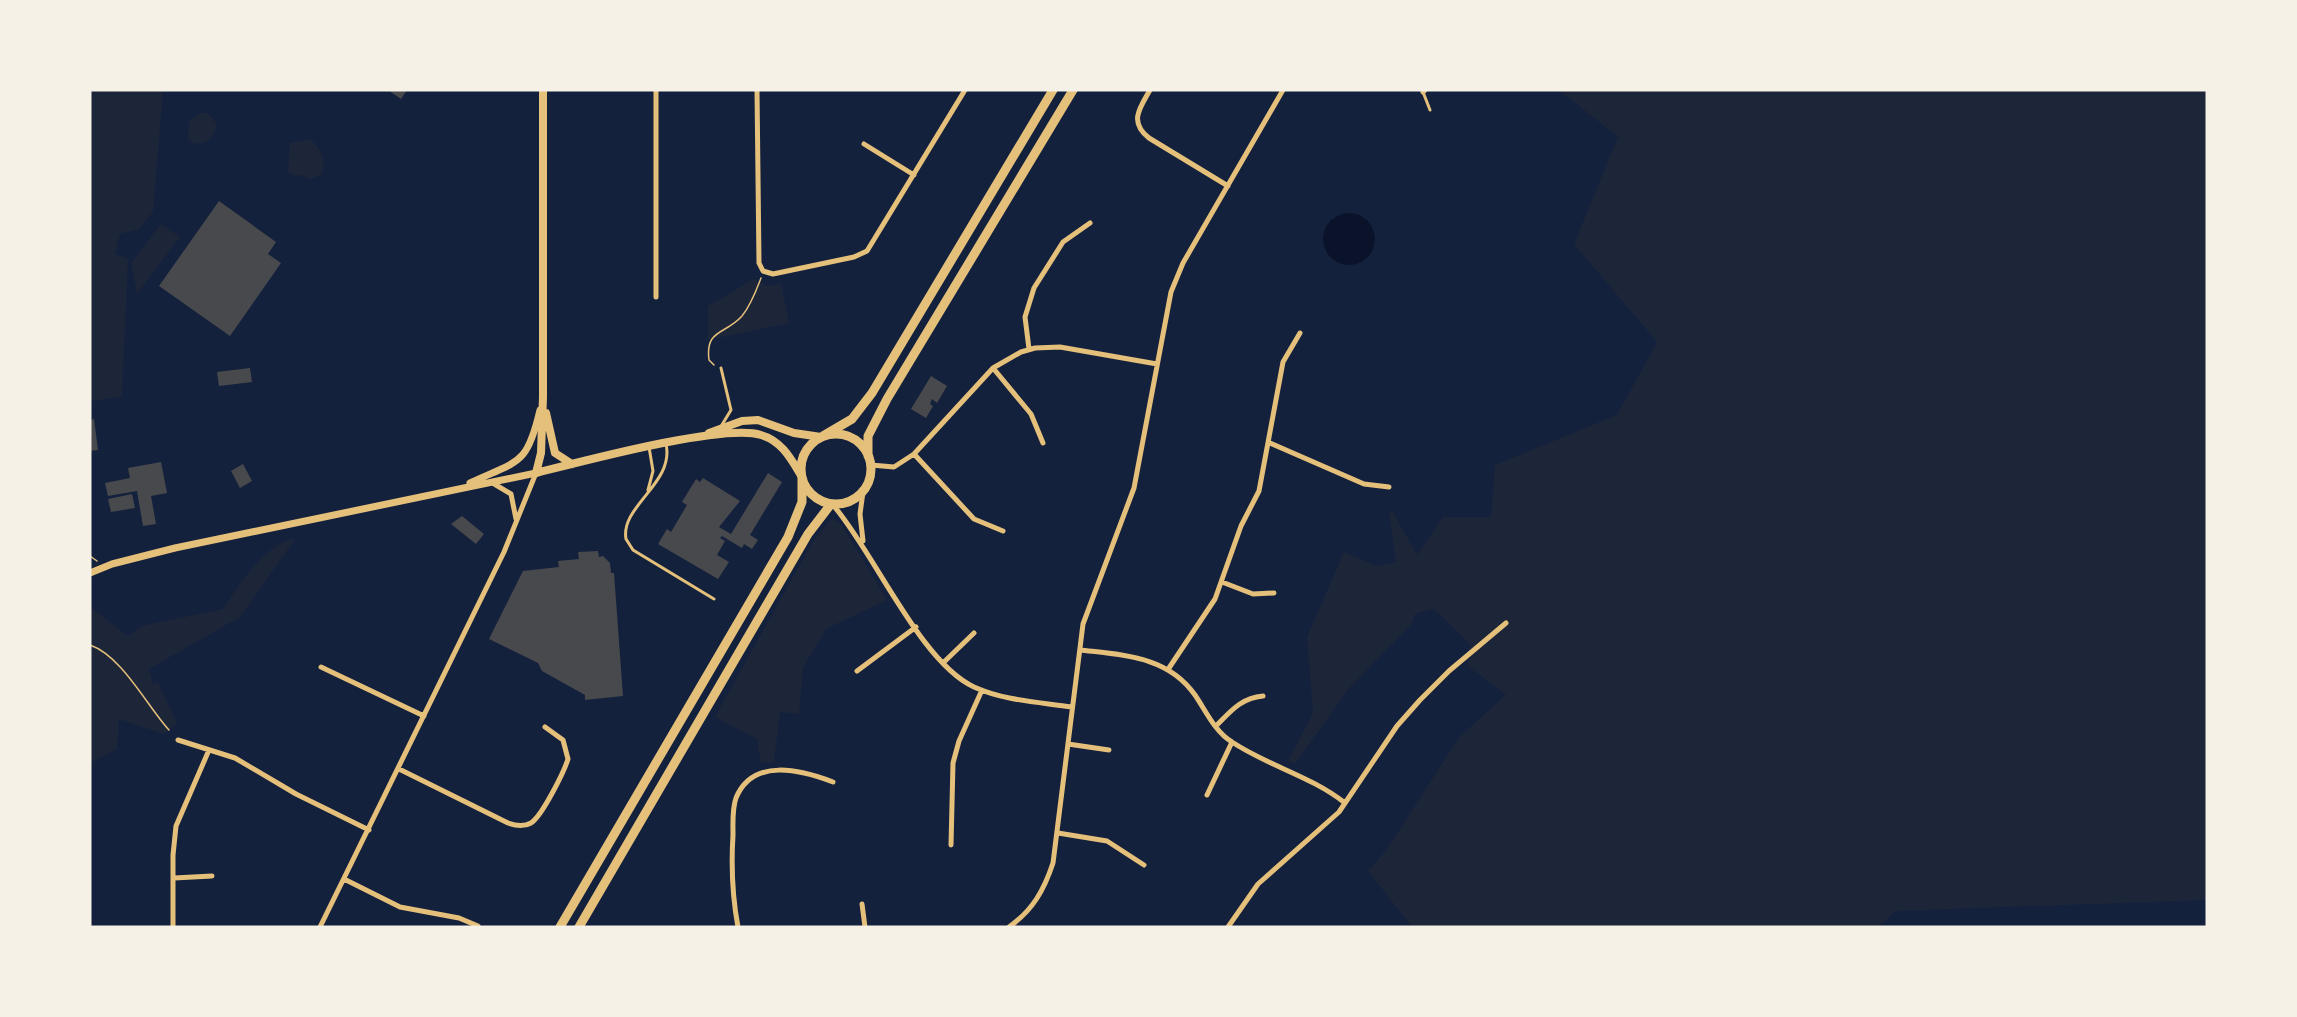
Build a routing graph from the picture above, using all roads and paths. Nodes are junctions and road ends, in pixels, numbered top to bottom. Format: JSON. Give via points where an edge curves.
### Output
{"nodes":[{"id":1,"x":543,"y":90,"type":"edge"},
{"id":2,"x":656,"y":90,"type":"edge"},
{"id":3,"x":757,"y":90,"type":"edge"},
{"id":4,"x":965,"y":90,"type":"edge"},
{"id":5,"x":1053,"y":90,"type":"edge"},
{"id":6,"x":1073,"y":90,"type":"edge"},
{"id":7,"x":1150,"y":90,"type":"edge"},
{"id":8,"x":1283,"y":90,"type":"edge"},
{"id":9,"x":1423,"y":91,"type":"edge"},
{"id":10,"x":1430,"y":110,"type":"dead end"},
{"id":11,"x":864,"y":144,"type":"dead end"},
{"id":12,"x":914,"y":175,"type":"junction"},
{"id":13,"x":1228,"y":186,"type":"junction"},
{"id":14,"x":1090,"y":224,"type":"dead end"},
{"id":15,"x":763,"y":271,"type":"junction"},
{"id":16,"x":656,"y":297,"type":"dead end"},
{"id":17,"x":1300,"y":333,"type":"dead end"},
{"id":18,"x":1029,"y":349,"type":"junction"},
{"id":19,"x":1157,"y":364,"type":"junction"},
{"id":20,"x":721,"y":368,"type":"joint"},
{"id":21,"x":993,"y":368,"type":"junction"},
{"id":22,"x":543,"y":397,"type":"junction"},
{"id":23,"x":719,"y":429,"type":"junction"},
{"id":24,"x":702,"y":436,"type":"junction"},
{"id":25,"x":822,"y":436,"type":"junction"},
{"id":26,"x":1043,"y":443,"type":"dead end"},
{"id":27,"x":1270,"y":443,"type":"junction"},
{"id":28,"x":666,"y":444,"type":"junction"},
{"id":29,"x":649,"y":447,"type":"junction"},
{"id":30,"x":914,"y":454,"type":"junction"},
{"id":31,"x":870,"y":460,"type":"junction"},
{"id":32,"x":572,"y":464,"type":"junction"},
{"id":33,"x":536,"y":472,"type":"junction"},
{"id":34,"x":802,"y":477,"type":"junction"},
{"id":35,"x":491,"y":482,"type":"junction"},
{"id":36,"x":463,"y":486,"type":"junction"},
{"id":37,"x":1389,"y":487,"type":"dead end"},
{"id":38,"x":647,"y":491,"type":"junction"},
{"id":39,"x":863,"y":492,"type":"junction"},
{"id":40,"x":832,"y":504,"type":"junction"},
{"id":41,"x":516,"y":520,"type":"junction"},
{"id":42,"x":1003,"y":531,"type":"dead end"},
{"id":43,"x":865,"y":549,"type":"junction"},
{"id":44,"x":90,"y":556,"type":"edge"},
{"id":45,"x":97,"y":561,"type":"dead end"},
{"id":46,"x":90,"y":573,"type":"edge"},
{"id":47,"x":1222,"y":582,"type":"junction"},
{"id":48,"x":1274,"y":593,"type":"dead end"},
{"id":49,"x":714,"y":598,"type":"dead end"},
{"id":50,"x":1506,"y":623,"type":"dead end"},
{"id":51,"x":916,"y":627,"type":"junction"},
{"id":52,"x":974,"y":633,"type":"dead end"},
{"id":53,"x":90,"y":645,"type":"edge"},
{"id":54,"x":1080,"y":650,"type":"junction"},
{"id":55,"x":943,"y":663,"type":"junction"},
{"id":56,"x":321,"y":667,"type":"dead end"},
{"id":57,"x":1169,"y":668,"type":"junction"},
{"id":58,"x":857,"y":671,"type":"dead end"},
{"id":59,"x":982,"y":690,"type":"junction"},
{"id":60,"x":1263,"y":696,"type":"dead end"},
{"id":61,"x":1072,"y":707,"type":"junction"},
{"id":62,"x":424,"y":716,"type":"junction"},
{"id":63,"x":1216,"y":726,"type":"junction"},
{"id":64,"x":545,"y":727,"type":"dead end"},
{"id":65,"x":169,"y":730,"type":"dead end"},
{"id":66,"x":178,"y":740,"type":"dead end"},
{"id":67,"x":1232,"y":742,"type":"junction"},
{"id":68,"x":1068,"y":744,"type":"junction"},
{"id":69,"x":209,"y":750,"type":"junction"},
{"id":70,"x":1109,"y":750,"type":"dead end"},
{"id":71,"x":399,"y":769,"type":"junction"},
{"id":72,"x":833,"y":782,"type":"dead end"},
{"id":73,"x":1207,"y":795,"type":"dead end"},
{"id":74,"x":1346,"y":803,"type":"junction"},
{"id":75,"x":369,"y":830,"type":"junction"},
{"id":76,"x":1058,"y":833,"type":"junction"},
{"id":77,"x":951,"y":845,"type":"dead end"},
{"id":78,"x":1144,"y":865,"type":"dead end"},
{"id":79,"x":212,"y":876,"type":"dead end"},
{"id":80,"x":174,"y":878,"type":"junction"},
{"id":81,"x":344,"y":879,"type":"junction"},
{"id":82,"x":862,"y":904,"type":"dead end"},
{"id":83,"x":478,"y":926,"type":"edge"},
{"id":84,"x":173,"y":927,"type":"edge"},
{"id":85,"x":320,"y":927,"type":"edge"},
{"id":86,"x":560,"y":927,"type":"edge"},
{"id":87,"x":579,"y":927,"type":"edge"},
{"id":88,"x":738,"y":927,"type":"edge"},
{"id":89,"x":865,"y":927,"type":"edge"},
{"id":90,"x":1010,"y":927,"type":"edge"},
{"id":91,"x":1228,"y":927,"type":"edge"}],
"edges":[{"from":1,"to":22,"type":"main road"},
{"from":2,"to":16,"type":"street"},
{"from":3,"to":15,"type":"street","via":[[758,252]]},
{"from":4,"to":12,"type":"street"},
{"from":5,"to":25,"type":"main road","via":[[872,393],[852,418]]},
{"from":6,"to":31,"type":"main road","via":[[877,418],[868,436]]},
{"from":7,"to":13,"type":"street","via":[[1137,116],[1138,128]]},
{"from":8,"to":13,"type":"street"},
{"from":9,"to":10,"type":"lane"},
{"from":11,"to":12,"type":"street"},
{"from":12,"to":15,"type":"street","via":[[867,251],[772,274]]},
{"from":13,"to":19,"type":"street","via":[[1176,278],[1166,309]]},
{"from":14,"to":18,"type":"street","via":[[1064,242],[1034,288],[1025,317]]},
{"from":15,"to":20,"type":"path","via":[[745,312],[708,344],[709,360]]},
{"from":17,"to":27,"type":"street","via":[[1283,362]]},
{"from":18,"to":19,"type":"street","via":[[1060,347]]},
{"from":18,"to":21,"type":"street"},
{"from":19,"to":54,"type":"street","via":[[1134,489],[1089,605]]},
{"from":20,"to":23,"type":"lane","via":[[731,410]]},
{"from":21,"to":26,"type":"street","via":[[1031,414]]},
{"from":21,"to":30,"type":"street"},
{"from":22,"to":32,"type":"main road","via":[[553,450]]},
{"from":22,"to":33,"type":"main road","via":[[541,453]]},
{"from":22,"to":36,"type":"street","via":[[533,441],[524,456]]},
{"from":23,"to":24,"type":"main road"},
{"from":23,"to":25,"type":"main road","via":[[758,420],[794,433]]},
{"from":24,"to":28,"type":"main road"},
{"from":24,"to":34,"type":"main road","via":[[746,432],[762,435],[784,449]]},
{"from":25,"to":31,"type":"main road","via":[[850,439],[861,446]]},
{"from":25,"to":34,"type":"main road","via":[[804,451]]},
{"from":27,"to":37,"type":"street","via":[[1364,484]]},
{"from":27,"to":47,"type":"street","via":[[1259,491],[1241,526]]},
{"from":28,"to":29,"type":"main road"},
{"from":28,"to":38,"type":"lane","via":[[668,461],[658,481]]},
{"from":29,"to":32,"type":"main road"},
{"from":29,"to":38,"type":"lane","via":[[653,471]]},
{"from":30,"to":31,"type":"street","via":[[894,467]]},
{"from":30,"to":42,"type":"street","via":[[974,519]]},
{"from":31,"to":39,"type":"main road","via":[[869,481]]},
{"from":32,"to":33,"type":"main road"},
{"from":33,"to":35,"type":"street"},
{"from":33,"to":41,"type":"street"},
{"from":34,"to":40,"type":"main road","via":[[817,497]]},
{"from":34,"to":86,"type":"main road","via":[[802,502],[788,537]]},
{"from":35,"to":36,"type":"street"},
{"from":35,"to":41,"type":"street","via":[[511,494]]},
{"from":36,"to":46,"type":"street","via":[[175,548]]},
{"from":38,"to":49,"type":"lane","via":[[626,528],[628,544]]},
{"from":39,"to":40,"type":"main road","via":[[848,502]]},
{"from":39,"to":43,"type":"street","via":[[860,530]]},
{"from":40,"to":43,"type":"street"},
{"from":40,"to":87,"type":"main road","via":[[808,534]]},
{"from":41,"to":62,"type":"street"},
{"from":43,"to":51,"type":"street"},
{"from":44,"to":45,"type":"path"},
{"from":47,"to":48,"type":"street","via":[[1253,594]]},
{"from":47,"to":57,"type":"street","via":[[1206,615]]},
{"from":50,"to":74,"type":"street","via":[[1449,670],[1408,713]]},
{"from":51,"to":55,"type":"street"},
{"from":51,"to":58,"type":"street"},
{"from":52,"to":55,"type":"street"},
{"from":53,"to":65,"type":"path","via":[[124,673]]},
{"from":54,"to":57,"type":"street","via":[[1143,659]]},
{"from":54,"to":61,"type":"street"},
{"from":55,"to":59,"type":"street","via":[[957,677]]},
{"from":56,"to":62,"type":"street"},
{"from":57,"to":63,"type":"street","via":[[1193,692]]},
{"from":59,"to":61,"type":"street","via":[[1017,700]]},
{"from":59,"to":77,"type":"street","via":[[953,763]]},
{"from":60,"to":63,"type":"street","via":[[1238,704]]},
{"from":61,"to":68,"type":"street"},
{"from":62,"to":71,"type":"street"},
{"from":63,"to":67,"type":"street"},
{"from":64,"to":71,"type":"street","via":[[563,740],[568,759],[539,815],[529,824],[508,823]]},
{"from":66,"to":69,"type":"street"},
{"from":67,"to":73,"type":"street"},
{"from":67,"to":74,"type":"street","via":[[1299,774]]},
{"from":68,"to":70,"type":"street"},
{"from":68,"to":76,"type":"street"},
{"from":69,"to":75,"type":"street","via":[[244,763]]},
{"from":69,"to":80,"type":"street","via":[[176,826]]},
{"from":71,"to":75,"type":"street"},
{"from":72,"to":88,"type":"street","via":[[814,775],[767,770],[750,779],[740,791],[734,806],[730,880]]},
{"from":74,"to":91,"type":"street","via":[[1258,884]]},
{"from":75,"to":81,"type":"street"},
{"from":76,"to":78,"type":"street","via":[[1107,841]]},
{"from":76,"to":90,"type":"street","via":[[1045,886],[1032,907]]},
{"from":79,"to":80,"type":"street"},
{"from":80,"to":84,"type":"street"},
{"from":81,"to":83,"type":"street","via":[[400,907],[459,918]]},
{"from":81,"to":85,"type":"street"},
{"from":82,"to":89,"type":"street"}]}
